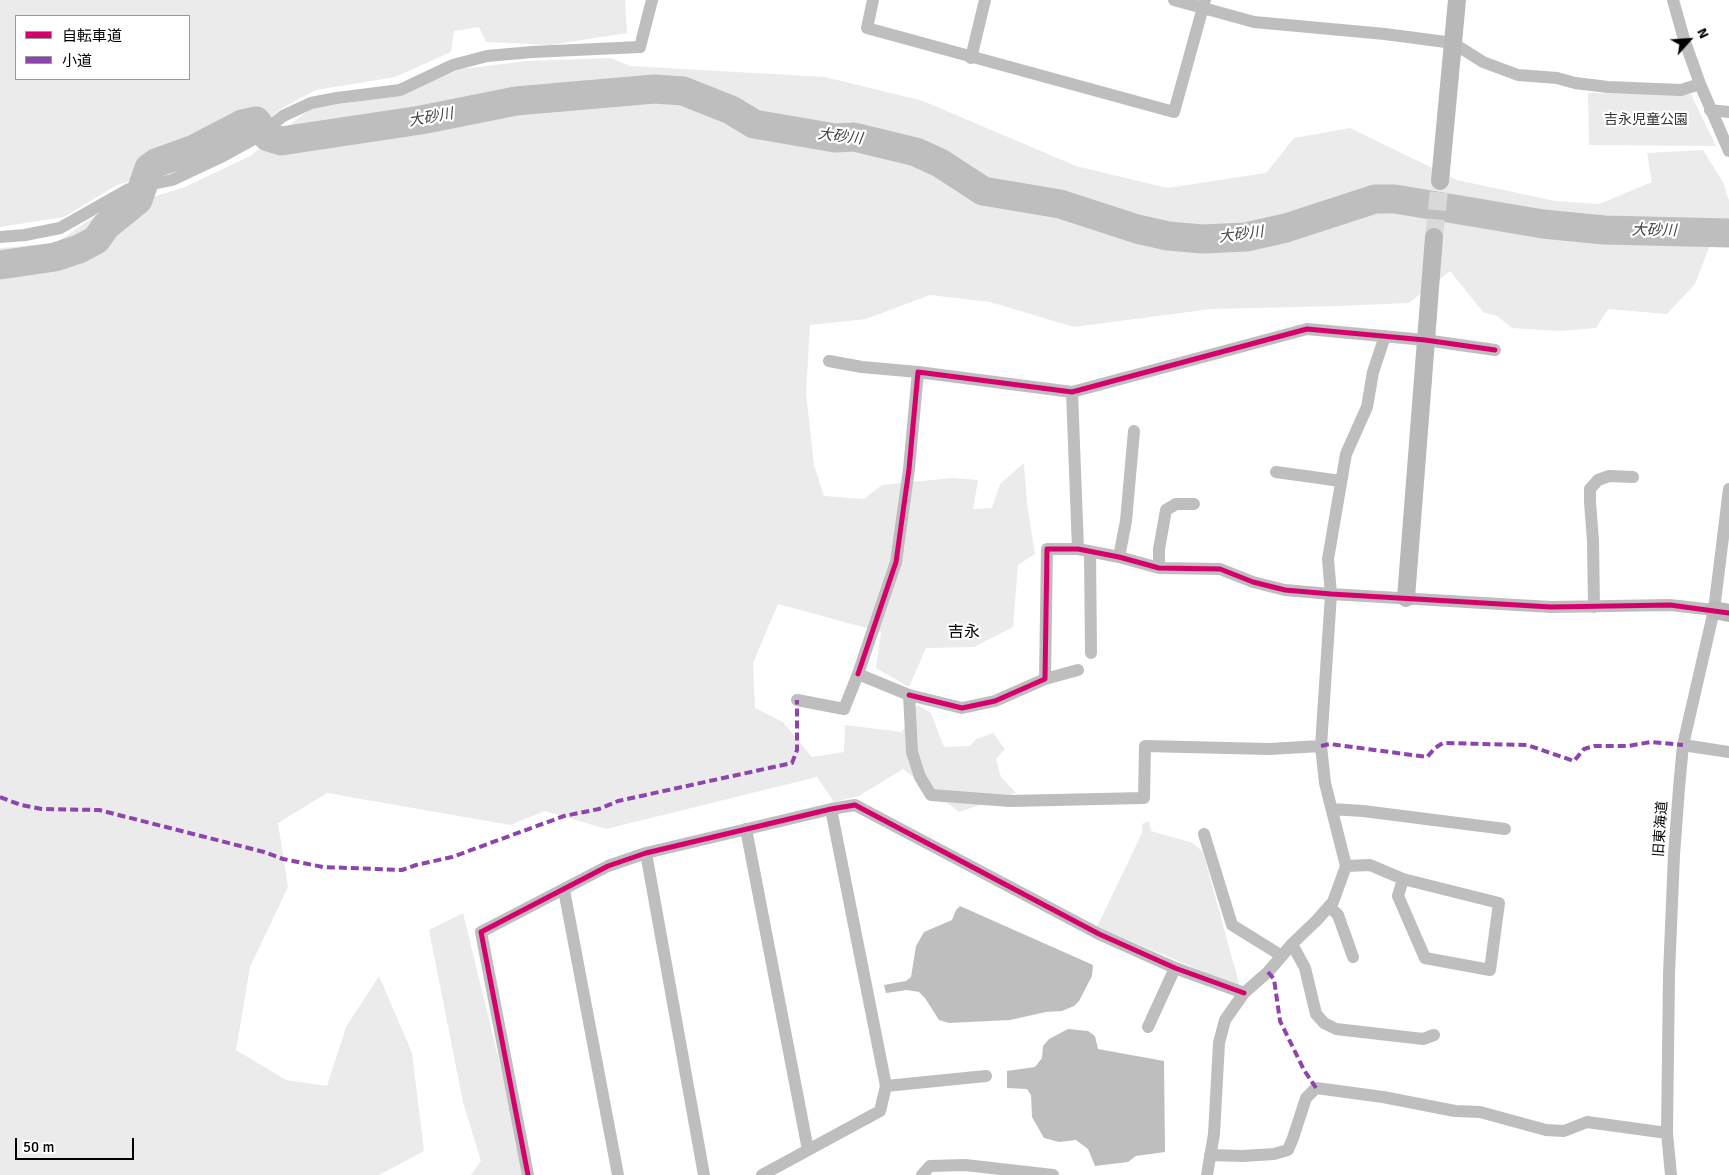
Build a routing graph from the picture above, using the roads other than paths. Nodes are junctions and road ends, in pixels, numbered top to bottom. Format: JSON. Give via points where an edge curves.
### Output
{"nodes":[{"id":1,"x":652,"y":0,"type":"edge"},
{"id":2,"x":874,"y":0,"type":"edge"},
{"id":3,"x":985,"y":0,"type":"edge"},
{"id":4,"x":1174,"y":0,"type":"edge"},
{"id":5,"x":1457,"y":0,"type":"edge"},
{"id":6,"x":1674,"y":0,"type":"edge"},
{"id":7,"x":1204,"y":4,"type":"edge"},
{"id":8,"x":1453,"y":43,"type":"junction"},
{"id":9,"x":971,"y":58,"type":"junction"},
{"id":10,"x":1700,"y":84,"type":"junction"},
{"id":11,"x":1710,"y":110,"type":"junction"},
{"id":12,"x":1729,"y":112,"type":"edge"},
{"id":13,"x":1729,"y":151,"type":"edge"},
{"id":14,"x":1440,"y":181,"type":"tunnel mouth"},
{"id":15,"x":1434,"y":236,"type":"tunnel mouth"},
{"id":16,"x":0,"y":237,"type":"edge"},
{"id":17,"x":1386,"y":336,"type":"junction"},
{"id":18,"x":1425,"y":340,"type":"junction"},
{"id":19,"x":1495,"y":350,"type":"dead end"},
{"id":20,"x":829,"y":361,"type":"dead end"},
{"id":21,"x":918,"y":372,"type":"junction"},
{"id":22,"x":1072,"y":392,"type":"junction"},
{"id":23,"x":1134,"y":431,"type":"dead end"},
{"id":24,"x":1276,"y":472,"type":"dead end"},
{"id":25,"x":1633,"y":476,"type":"dead end"},
{"id":26,"x":1341,"y":481,"type":"junction"},
{"id":27,"x":1729,"y":489,"type":"edge"},
{"id":28,"x":1194,"y":504,"type":"dead end"},
{"id":29,"x":1084,"y":550,"type":"junction"},
{"id":30,"x":1119,"y":557,"type":"junction"},
{"id":31,"x":1159,"y":568,"type":"junction"},
{"id":32,"x":1331,"y":594,"type":"junction"},
{"id":33,"x":1406,"y":598,"type":"junction"},
{"id":34,"x":1594,"y":607,"type":"junction"},
{"id":35,"x":1722,"y":611,"type":"edge"},
{"id":36,"x":1091,"y":653,"type":"dead end"},
{"id":37,"x":1078,"y":670,"type":"dead end"},
{"id":38,"x":858,"y":674,"type":"junction"},
{"id":39,"x":1045,"y":679,"type":"junction"},
{"id":40,"x":909,"y":695,"type":"junction"},
{"id":41,"x":797,"y":700,"type":"dead end"},
{"id":42,"x":1683,"y":745,"type":"junction"},
{"id":43,"x":1320,"y":746,"type":"junction"},
{"id":44,"x":1729,"y":752,"type":"edge"},
{"id":45,"x":831,"y":808,"type":"junction"},
{"id":46,"x":1332,"y":809,"type":"junction"},
{"id":47,"x":746,"y":829,"type":"junction"},
{"id":48,"x":1505,"y":829,"type":"dead end"},
{"id":49,"x":1204,"y":834,"type":"dead end"},
{"id":50,"x":646,"y":853,"type":"junction"},
{"id":51,"x":1346,"y":866,"type":"junction"},
{"id":52,"x":1403,"y":879,"type":"junction"},
{"id":53,"x":564,"y":890,"type":"junction"},
{"id":54,"x":1329,"y":906,"type":"junction"},
{"id":55,"x":1292,"y":944,"type":"junction"},
{"id":56,"x":1282,"y":956,"type":"junction"},
{"id":57,"x":1353,"y":957,"type":"dead end"},
{"id":58,"x":1174,"y":968,"type":"junction"},
{"id":59,"x":1244,"y":993,"type":"junction"},
{"id":60,"x":1148,"y":1027,"type":"dead end"},
{"id":61,"x":1434,"y":1035,"type":"dead end"},
{"id":62,"x":986,"y":1076,"type":"dead end"},
{"id":63,"x":886,"y":1086,"type":"junction"},
{"id":64,"x":1667,"y":1133,"type":"junction"},
{"id":65,"x":808,"y":1150,"type":"junction"},
{"id":66,"x":1210,"y":1155,"type":"junction"},
{"id":67,"x":528,"y":1175,"type":"edge"},
{"id":68,"x":618,"y":1175,"type":"edge"},
{"id":69,"x":704,"y":1175,"type":"edge"},
{"id":70,"x":762,"y":1175,"type":"edge"},
{"id":71,"x":922,"y":1175,"type":"edge"},
{"id":72,"x":1053,"y":1175,"type":"edge"},
{"id":73,"x":1207,"y":1175,"type":"edge"},
{"id":74,"x":1670,"y":1175,"type":"edge"}],
"edges":[{"from":1,"to":16,"type":"street","via":[[640,47],[486,56],[453,65],[400,90],[311,103],[283,116],[254,139],[172,180],[130,189],[60,228]]},
{"from":2,"to":9,"type":"street","via":[[866,28]]},
{"from":3,"to":9,"type":"street"},
{"from":4,"to":7,"type":"street"},
{"from":5,"to":8,"type":"street"},
{"from":6,"to":10,"type":"street"},
{"from":7,"to":8,"type":"street","via":[[1254,22]]},
{"from":7,"to":9,"type":"street","via":[[1174,112]]},
{"from":8,"to":10,"type":"street","via":[[1483,62],[1518,75],[1608,87],[1681,90]]},
{"from":8,"to":14,"type":"street"},
{"from":10,"to":11,"type":"street"},
{"from":11,"to":12,"type":"street"},
{"from":11,"to":13,"type":"street"},
{"from":15,"to":18,"type":"street"},
{"from":17,"to":18,"type":"street"},
{"from":17,"to":22,"type":"street","via":[[1307,328]]},
{"from":17,"to":26,"type":"street","via":[[1373,372],[1367,407],[1346,454]]},
{"from":18,"to":19,"type":"street"},
{"from":18,"to":33,"type":"street"},
{"from":20,"to":21,"type":"street"},
{"from":21,"to":22,"type":"street"},
{"from":21,"to":38,"type":"street","via":[[896,562]]},
{"from":22,"to":29,"type":"street"},
{"from":23,"to":30,"type":"street","via":[[1126,521]]},
{"from":24,"to":26,"type":"street"},
{"from":25,"to":34,"type":"street","via":[[1609,476],[1598,480],[1590,489]]},
{"from":26,"to":32,"type":"street","via":[[1328,559]]},
{"from":27,"to":35,"type":"street","name":"旧東海道"},
{"from":28,"to":31,"type":"street","via":[[1176,504],[1166,510]]},
{"from":29,"to":30,"type":"street"},
{"from":29,"to":36,"type":"street"},
{"from":29,"to":39,"type":"street","via":[[1047,549]]},
{"from":30,"to":31,"type":"street"},
{"from":31,"to":32,"type":"street","via":[[1220,569],[1285,590]]},
{"from":32,"to":33,"type":"street"},
{"from":32,"to":43,"type":"street"},
{"from":33,"to":34,"type":"street"},
{"from":34,"to":35,"type":"street","via":[[1670,605]]},
{"from":35,"to":42,"type":"street","name":"旧東海道"},
{"from":37,"to":39,"type":"street"},
{"from":38,"to":40,"type":"street"},
{"from":38,"to":41,"type":"street","via":[[844,709]]},
{"from":39,"to":40,"type":"street","via":[[995,701],[962,708]]},
{"from":40,"to":43,"type":"street","via":[[912,752],[931,795],[1010,801],[1144,798],[1145,746],[1269,749]]},
{"from":42,"to":44,"type":"street"},
{"from":42,"to":64,"type":"street","name":"旧東海道","via":[[1669,974]]},
{"from":43,"to":46,"type":"street"},
{"from":45,"to":47,"type":"street"},
{"from":45,"to":58,"type":"street","via":[[855,805],[862,808],[1099,934]]},
{"from":45,"to":63,"type":"street"},
{"from":46,"to":48,"type":"street"},
{"from":46,"to":51,"type":"street"},
{"from":47,"to":50,"type":"street"},
{"from":47,"to":65,"type":"street"},
{"from":49,"to":56,"type":"street","via":[[1232,925]]},
{"from":50,"to":53,"type":"street","via":[[608,866]]},
{"from":50,"to":69,"type":"street"},
{"from":51,"to":52,"type":"street","via":[[1370,866]]},
{"from":51,"to":54,"type":"street"},
{"from":52,"to":52,"type":"street","via":[[1499,903],[1490,970],[1426,958],[1398,896]]},
{"from":53,"to":67,"type":"street","via":[[481,932]]},
{"from":53,"to":68,"type":"street"},
{"from":54,"to":55,"type":"street"},
{"from":54,"to":57,"type":"street","via":[[1338,915]]},
{"from":55,"to":56,"type":"street"},
{"from":55,"to":61,"type":"street","via":[[1305,968],[1316,1014],[1324,1023],[1336,1029],[1422,1039]]},
{"from":56,"to":59,"type":"street"},
{"from":58,"to":59,"type":"street"},
{"from":58,"to":60,"type":"street"},
{"from":59,"to":66,"type":"street","via":[[1226,1020],[1218,1042],[1214,1134]]},
{"from":62,"to":63,"type":"street"},
{"from":63,"to":65,"type":"street","via":[[880,1111]]},
{"from":64,"to":66,"type":"street","via":[[1587,1122],[1564,1131],[1546,1130],[1480,1112],[1455,1111],[1316,1088],[1306,1098],[1288,1150],[1274,1154]]},
{"from":64,"to":74,"type":"street","name":"旧東海道"},
{"from":65,"to":70,"type":"street"},
{"from":66,"to":73,"type":"street"},
{"from":71,"to":72,"type":"street","via":[[930,1166],[965,1165]]}]}
